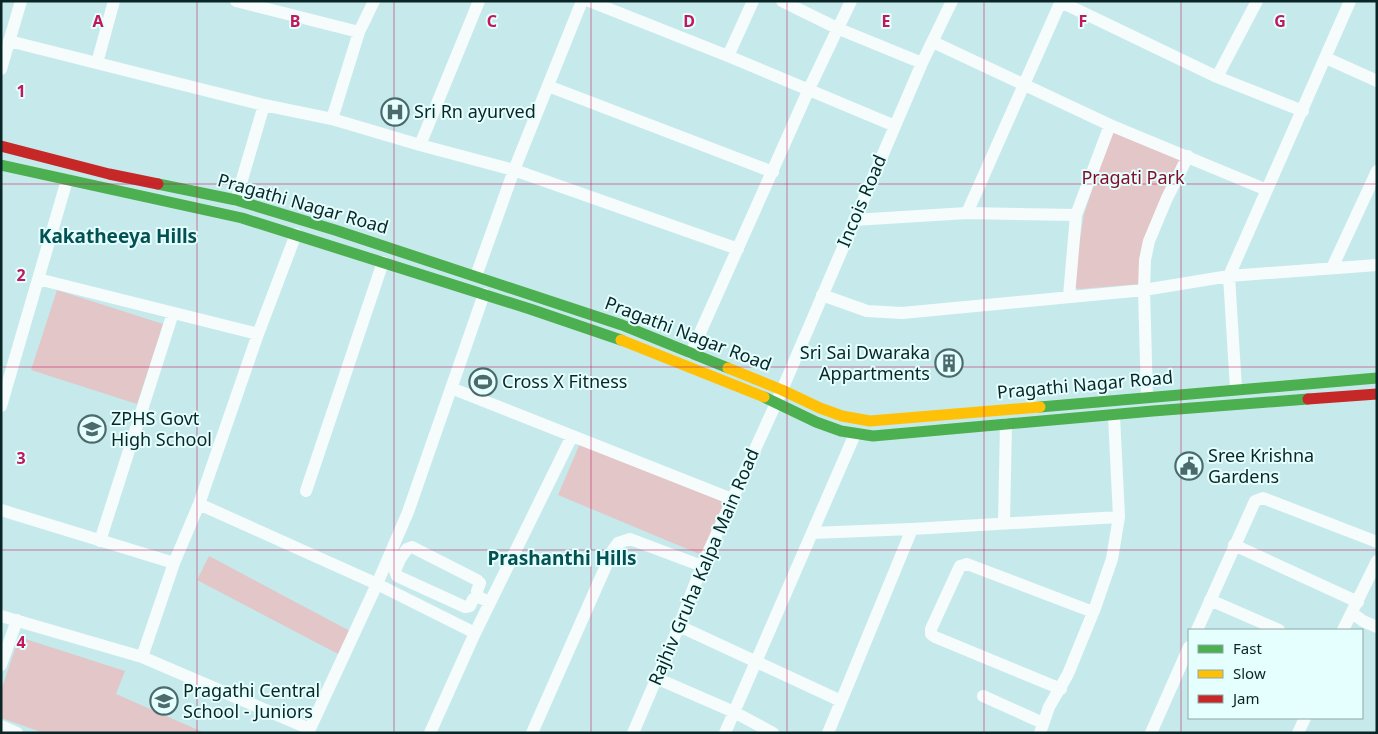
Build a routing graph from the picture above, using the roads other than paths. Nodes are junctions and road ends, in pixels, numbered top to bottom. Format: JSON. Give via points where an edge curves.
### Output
{"nodes":[{"id":1,"x":21,"y":1,"type":"edge"},
{"id":2,"x":114,"y":1,"type":"edge"},
{"id":3,"x":236,"y":1,"type":"edge"},
{"id":4,"x":374,"y":1,"type":"edge"},
{"id":5,"x":479,"y":1,"type":"edge"},
{"id":6,"x":582,"y":1,"type":"edge"},
{"id":7,"x":589,"y":1,"type":"edge"},
{"id":8,"x":753,"y":1,"type":"edge"},
{"id":9,"x":782,"y":1,"type":"edge"},
{"id":10,"x":852,"y":1,"type":"edge"},
{"id":11,"x":952,"y":1,"type":"edge"},
{"id":12,"x":1257,"y":1,"type":"edge"},
{"id":13,"x":1350,"y":1,"type":"edge"},
{"id":14,"x":1061,"y":2,"type":"edge"},
{"id":15,"x":839,"y":29,"type":"junction"},
{"id":16,"x":359,"y":32,"type":"junction"},
{"id":17,"x":9,"y":41,"type":"junction"},
{"id":18,"x":933,"y":42,"type":"junction"},
{"id":19,"x":728,"y":56,"type":"junction"},
{"id":20,"x":1326,"y":58,"type":"junction"},
{"id":21,"x":97,"y":63,"type":"junction"},
{"id":22,"x":922,"y":63,"type":"junction"},
{"id":23,"x":1,"y":69,"type":"edge"},
{"id":24,"x":1218,"y":77,"type":"junction"},
{"id":25,"x":1377,"y":81,"type":"edge"},
{"id":26,"x":1024,"y":84,"type":"junction"},
{"id":27,"x":548,"y":86,"type":"junction"},
{"id":28,"x":809,"y":89,"type":"junction"},
{"id":29,"x":264,"y":105,"type":"junction"},
{"id":30,"x":1303,"y":111,"type":"junction"},
{"id":31,"x":332,"y":118,"type":"junction"},
{"id":32,"x":1110,"y":125,"type":"junction"},
{"id":33,"x":895,"y":126,"type":"junction"},
{"id":34,"x":420,"y":145,"type":"junction"},
{"id":35,"x":1,"y":146,"type":"edge"},
{"id":36,"x":1188,"y":156,"type":"junction"},
{"id":37,"x":1,"y":165,"type":"edge"},
{"id":38,"x":514,"y":170,"type":"junction"},
{"id":39,"x":1377,"y":171,"type":"edge"},
{"id":40,"x":772,"y":172,"type":"junction"},
{"id":41,"x":67,"y":180,"type":"junction"},
{"id":42,"x":1267,"y":190,"type":"junction"},
{"id":43,"x":236,"y":200,"type":"junction"},
{"id":44,"x":967,"y":213,"type":"junction"},
{"id":45,"x":1076,"y":215,"type":"junction"},
{"id":46,"x":854,"y":220,"type":"junction"},
{"id":47,"x":296,"y":234,"type":"junction"},
{"id":48,"x":738,"y":249,"type":"junction"},
{"id":49,"x":383,"y":262,"type":"junction"},
{"id":50,"x":1377,"y":265,"type":"edge"},
{"id":51,"x":1332,"y":268,"type":"junction"},
{"id":52,"x":476,"y":276,"type":"junction"},
{"id":53,"x":1228,"y":276,"type":"junction"},
{"id":54,"x":38,"y":279,"type":"junction"},
{"id":55,"x":1144,"y":290,"type":"junction"},
{"id":56,"x":484,"y":294,"type":"junction"},
{"id":57,"x":822,"y":294,"type":"junction"},
{"id":58,"x":1069,"y":296,"type":"junction"},
{"id":59,"x":173,"y":313,"type":"junction"},
{"id":60,"x":258,"y":334,"type":"junction"},
{"id":61,"x":691,"y":353,"type":"junction"},
{"id":62,"x":1377,"y":378,"type":"edge"},
{"id":63,"x":451,"y":388,"type":"junction"},
{"id":64,"x":1236,"y":389,"type":"junction"},
{"id":65,"x":782,"y":390,"type":"junction"},
{"id":66,"x":1377,"y":394,"type":"edge"},
{"id":67,"x":1148,"y":397,"type":"junction"},
{"id":68,"x":777,"y":402,"type":"junction"},
{"id":69,"x":1,"y":406,"type":"edge"},
{"id":70,"x":1114,"y":416,"type":"junction"},
{"id":71,"x":1006,"y":424,"type":"junction"},
{"id":72,"x":855,"y":434,"type":"junction"},
{"id":73,"x":572,"y":436,"type":"junction"},
{"id":74,"x":306,"y":492,"type":"dead end"},
{"id":75,"x":732,"y":499,"type":"junction"},
{"id":76,"x":199,"y":504,"type":"junction"},
{"id":77,"x":1,"y":510,"type":"edge"},
{"id":78,"x":1119,"y":517,"type":"junction"},
{"id":79,"x":1004,"y":523,"type":"junction"},
{"id":80,"x":912,"y":529,"type":"junction"},
{"id":81,"x":812,"y":533,"type":"junction"},
{"id":82,"x":100,"y":541,"type":"junction"},
{"id":83,"x":1377,"y":542,"type":"edge"},
{"id":84,"x":1234,"y":545,"type":"junction"},
{"id":85,"x":395,"y":556,"type":"junction"},
{"id":86,"x":1377,"y":561,"type":"edge"},
{"id":87,"x":174,"y":563,"type":"junction"},
{"id":88,"x":702,"y":566,"type":"junction"},
{"id":89,"x":377,"y":584,"type":"junction"},
{"id":90,"x":478,"y":597,"type":"junction"},
{"id":91,"x":1210,"y":600,"type":"junction"},
{"id":92,"x":490,"y":602,"type":"junction"},
{"id":93,"x":1355,"y":608,"type":"junction"},
{"id":94,"x":1093,"y":612,"type":"junction"},
{"id":95,"x":1,"y":616,"type":"edge"},
{"id":96,"x":17,"y":620,"type":"junction"},
{"id":97,"x":679,"y":626,"type":"junction"},
{"id":98,"x":1377,"y":627,"type":"edge"},
{"id":99,"x":1197,"y":629,"type":"edge"},
{"id":100,"x":1277,"y":629,"type":"edge"},
{"id":101,"x":1344,"y":629,"type":"edge"},
{"id":102,"x":475,"y":633,"type":"junction"},
{"id":103,"x":1188,"y":654,"type":"edge"},
{"id":104,"x":142,"y":656,"type":"junction"},
{"id":105,"x":756,"y":662,"type":"junction"},
{"id":106,"x":1,"y":665,"type":"edge"},
{"id":107,"x":656,"y":678,"type":"junction"},
{"id":108,"x":1061,"y":688,"type":"junction"},
{"id":109,"x":983,"y":696,"type":"dead end"},
{"id":110,"x":841,"y":701,"type":"junction"},
{"id":111,"x":734,"y":712,"type":"junction"},
{"id":112,"x":1305,"y":719,"type":"edge"},
{"id":113,"x":1,"y":726,"type":"edge"},
{"id":114,"x":1042,"y":728,"type":"edge"},
{"id":115,"x":310,"y":731,"type":"edge"},
{"id":116,"x":17,"y":733,"type":"edge"},
{"id":117,"x":430,"y":733,"type":"edge"},
{"id":118,"x":532,"y":733,"type":"edge"},
{"id":119,"x":633,"y":733,"type":"edge"},
{"id":120,"x":725,"y":733,"type":"edge"},
{"id":121,"x":773,"y":733,"type":"edge"},
{"id":122,"x":828,"y":733,"type":"edge"},
{"id":123,"x":1151,"y":733,"type":"edge"},
{"id":124,"x":1298,"y":733,"type":"edge"}],
"edges":[{"from":1,"to":17,"type":"street"},
{"from":2,"to":21,"type":"street"},
{"from":3,"to":16,"type":"street"},
{"from":4,"to":16,"type":"street"},
{"from":5,"to":34,"type":"street"},
{"from":6,"to":27,"type":"street"},
{"from":7,"to":19,"type":"street"},
{"from":8,"to":19,"type":"street"},
{"from":9,"to":15,"type":"street"},
{"from":10,"to":15,"type":"street"},
{"from":11,"to":18,"type":"street","name":"Incois Road"},
{"from":12,"to":24,"type":"street"},
{"from":13,"to":20,"type":"street"},
{"from":14,"to":24,"type":"street"},
{"from":14,"to":26,"type":"street"},
{"from":15,"to":22,"type":"street"},
{"from":15,"to":28,"type":"street"},
{"from":16,"to":31,"type":"street"},
{"from":17,"to":21,"type":"street"},
{"from":17,"to":23,"type":"street"},
{"from":18,"to":22,"type":"street","name":"Incois Road"},
{"from":18,"to":26,"type":"street"},
{"from":19,"to":28,"type":"street"},
{"from":20,"to":25,"type":"street"},
{"from":20,"to":30,"type":"street"},
{"from":21,"to":29,"type":"street"},
{"from":22,"to":33,"type":"street","name":"Incois Road"},
{"from":24,"to":30,"type":"street"},
{"from":26,"to":32,"type":"street"},
{"from":26,"to":44,"type":"street"},
{"from":27,"to":38,"type":"street"},
{"from":27,"to":40,"type":"street"},
{"from":28,"to":33,"type":"street"},
{"from":28,"to":40,"type":"street"},
{"from":29,"to":31,"type":"street"},
{"from":29,"to":43,"type":"street"},
{"from":30,"to":42,"type":"street"},
{"from":31,"to":34,"type":"street"},
{"from":32,"to":36,"type":"street"},
{"from":32,"to":45,"type":"street"},
{"from":33,"to":46,"type":"street","name":"Incois Road"},
{"from":34,"to":38,"type":"street"},
{"from":35,"to":43,"type":"main road","name":"Pragathi Nagar Road","via":[[109,174]]},
{"from":36,"to":42,"type":"street"},
{"from":36,"to":55,"type":"street","via":[[1149,241]]},
{"from":37,"to":41,"type":"main road","name":"Pragathi Nagar Road"},
{"from":38,"to":48,"type":"street"},
{"from":38,"to":52,"type":"street"},
{"from":39,"to":51,"type":"street"},
{"from":40,"to":48,"type":"street"},
{"from":41,"to":47,"type":"main road","name":"Pragathi Nagar Road","via":[[242,218]]},
{"from":41,"to":54,"type":"street"},
{"from":42,"to":53,"type":"street"},
{"from":43,"to":52,"type":"main road","name":"Pragathi Nagar Road"},
{"from":44,"to":45,"type":"street"},
{"from":44,"to":46,"type":"street"},
{"from":45,"to":58,"type":"street"},
{"from":46,"to":57,"type":"street","name":"Incois Road"},
{"from":47,"to":49,"type":"main road","name":"Pragathi Nagar Road"},
{"from":47,"to":60,"type":"street"},
{"from":48,"to":61,"type":"street"},
{"from":49,"to":56,"type":"main road","name":"Pragathi Nagar Road"},
{"from":49,"to":74,"type":"street"},
{"from":50,"to":51,"type":"street"},
{"from":51,"to":53,"type":"street"},
{"from":52,"to":61,"type":"main road","name":"Pragathi Nagar Road","via":[[613,322]]},
{"from":53,"to":55,"type":"street"},
{"from":53,"to":64,"type":"street"},
{"from":54,"to":59,"type":"street"},
{"from":54,"to":69,"type":"street"},
{"from":55,"to":58,"type":"street"},
{"from":55,"to":67,"type":"street"},
{"from":56,"to":63,"type":"street"},
{"from":56,"to":68,"type":"main road","name":"Pragathi Nagar Road","via":[[619,339]]},
{"from":57,"to":58,"type":"street","via":[[867,310],[902,313]]},
{"from":57,"to":65,"type":"street","name":"Incois Road"},
{"from":59,"to":60,"type":"street"},
{"from":59,"to":82,"type":"street"},
{"from":60,"to":76,"type":"street"},
{"from":61,"to":65,"type":"main road","name":"Pragathi Nagar Road"},
{"from":62,"to":64,"type":"main road","name":"Pragathi Nagar Road"},
{"from":63,"to":73,"type":"street"},
{"from":63,"to":85,"type":"street"},
{"from":64,"to":67,"type":"main road","name":"Pragathi Nagar Road"},
{"from":65,"to":67,"type":"main road","name":"Pragathi Nagar Road","via":[[842,416],[870,421]]},
{"from":65,"to":68,"type":"street","name":"Incois Road"},
{"from":66,"to":70,"type":"main road","name":"Pragathi Nagar Road"},
{"from":68,"to":72,"type":"main road","name":"Pragathi Nagar Road","via":[[816,422]]},
{"from":68,"to":75,"type":"street","name":"Rajhiv Gruha Kalpa Main Road"},
{"from":70,"to":71,"type":"main road","name":"Pragathi Nagar Road"},
{"from":70,"to":78,"type":"street"},
{"from":71,"to":72,"type":"main road","name":"Pragathi Nagar Road","via":[[873,436]]},
{"from":71,"to":79,"type":"street"},
{"from":72,"to":81,"type":"street"},
{"from":73,"to":75,"type":"street"},
{"from":73,"to":92,"type":"street"},
{"from":75,"to":88,"type":"street","name":"Rajhiv Gruha Kalpa Main Road"},
{"from":76,"to":87,"type":"street"},
{"from":76,"to":89,"type":"street"},
{"from":77,"to":82,"type":"street"},
{"from":78,"to":79,"type":"street"},
{"from":78,"to":94,"type":"street","via":[[1112,559]]},
{"from":79,"to":80,"type":"street"},
{"from":80,"to":81,"type":"street"},
{"from":80,"to":110,"type":"street"},
{"from":81,"to":105,"type":"street"},
{"from":82,"to":87,"type":"street"},
{"from":83,"to":84,"type":"street","via":[[1262,498],[1255,500]]},
{"from":84,"to":91,"type":"street"},
{"from":84,"to":93,"type":"street"},
{"from":85,"to":89,"type":"street"},
{"from":85,"to":90,"type":"street","via":[[412,548],[477,580],[480,583]]},
{"from":85,"to":90,"type":"street","via":[[397,576],[465,607]]},
{"from":86,"to":93,"type":"street"},
{"from":87,"to":104,"type":"street"},
{"from":88,"to":97,"type":"street","name":"Rajhiv Gruha Kalpa Main Road"},
{"from":88,"to":118,"type":"street","via":[[630,539],[618,543],[608,559]]},
{"from":89,"to":102,"type":"street"},
{"from":89,"to":115,"type":"street"},
{"from":90,"to":92,"type":"street"},
{"from":91,"to":99,"type":"street"},
{"from":91,"to":100,"type":"street"},
{"from":92,"to":102,"type":"street"},
{"from":93,"to":98,"type":"street","via":[[1363,622]]},
{"from":93,"to":101,"type":"street"},
{"from":94,"to":108,"type":"street"},
{"from":94,"to":108,"type":"street","via":[[967,564],[960,566],[931,629],[935,637]]},
{"from":95,"to":96,"type":"street"},
{"from":96,"to":104,"type":"street"},
{"from":96,"to":106,"type":"street"},
{"from":97,"to":105,"type":"street"},
{"from":97,"to":107,"type":"street","name":"Rajhiv Gruha Kalpa Main Road"},
{"from":102,"to":117,"type":"street"},
{"from":103,"to":123,"type":"street"},
{"from":104,"to":115,"type":"street"},
{"from":105,"to":110,"type":"street"},
{"from":105,"to":111,"type":"street"},
{"from":107,"to":111,"type":"street"},
{"from":107,"to":119,"type":"street","name":"Rajhiv Gruha Kalpa Main Road"},
{"from":108,"to":114,"type":"street","via":[[1049,707]]},
{"from":109,"to":114,"type":"street"},
{"from":110,"to":122,"type":"street"},
{"from":111,"to":120,"type":"street"},
{"from":111,"to":121,"type":"street"},
{"from":112,"to":124,"type":"street"},
{"from":113,"to":116,"type":"street"}]}
